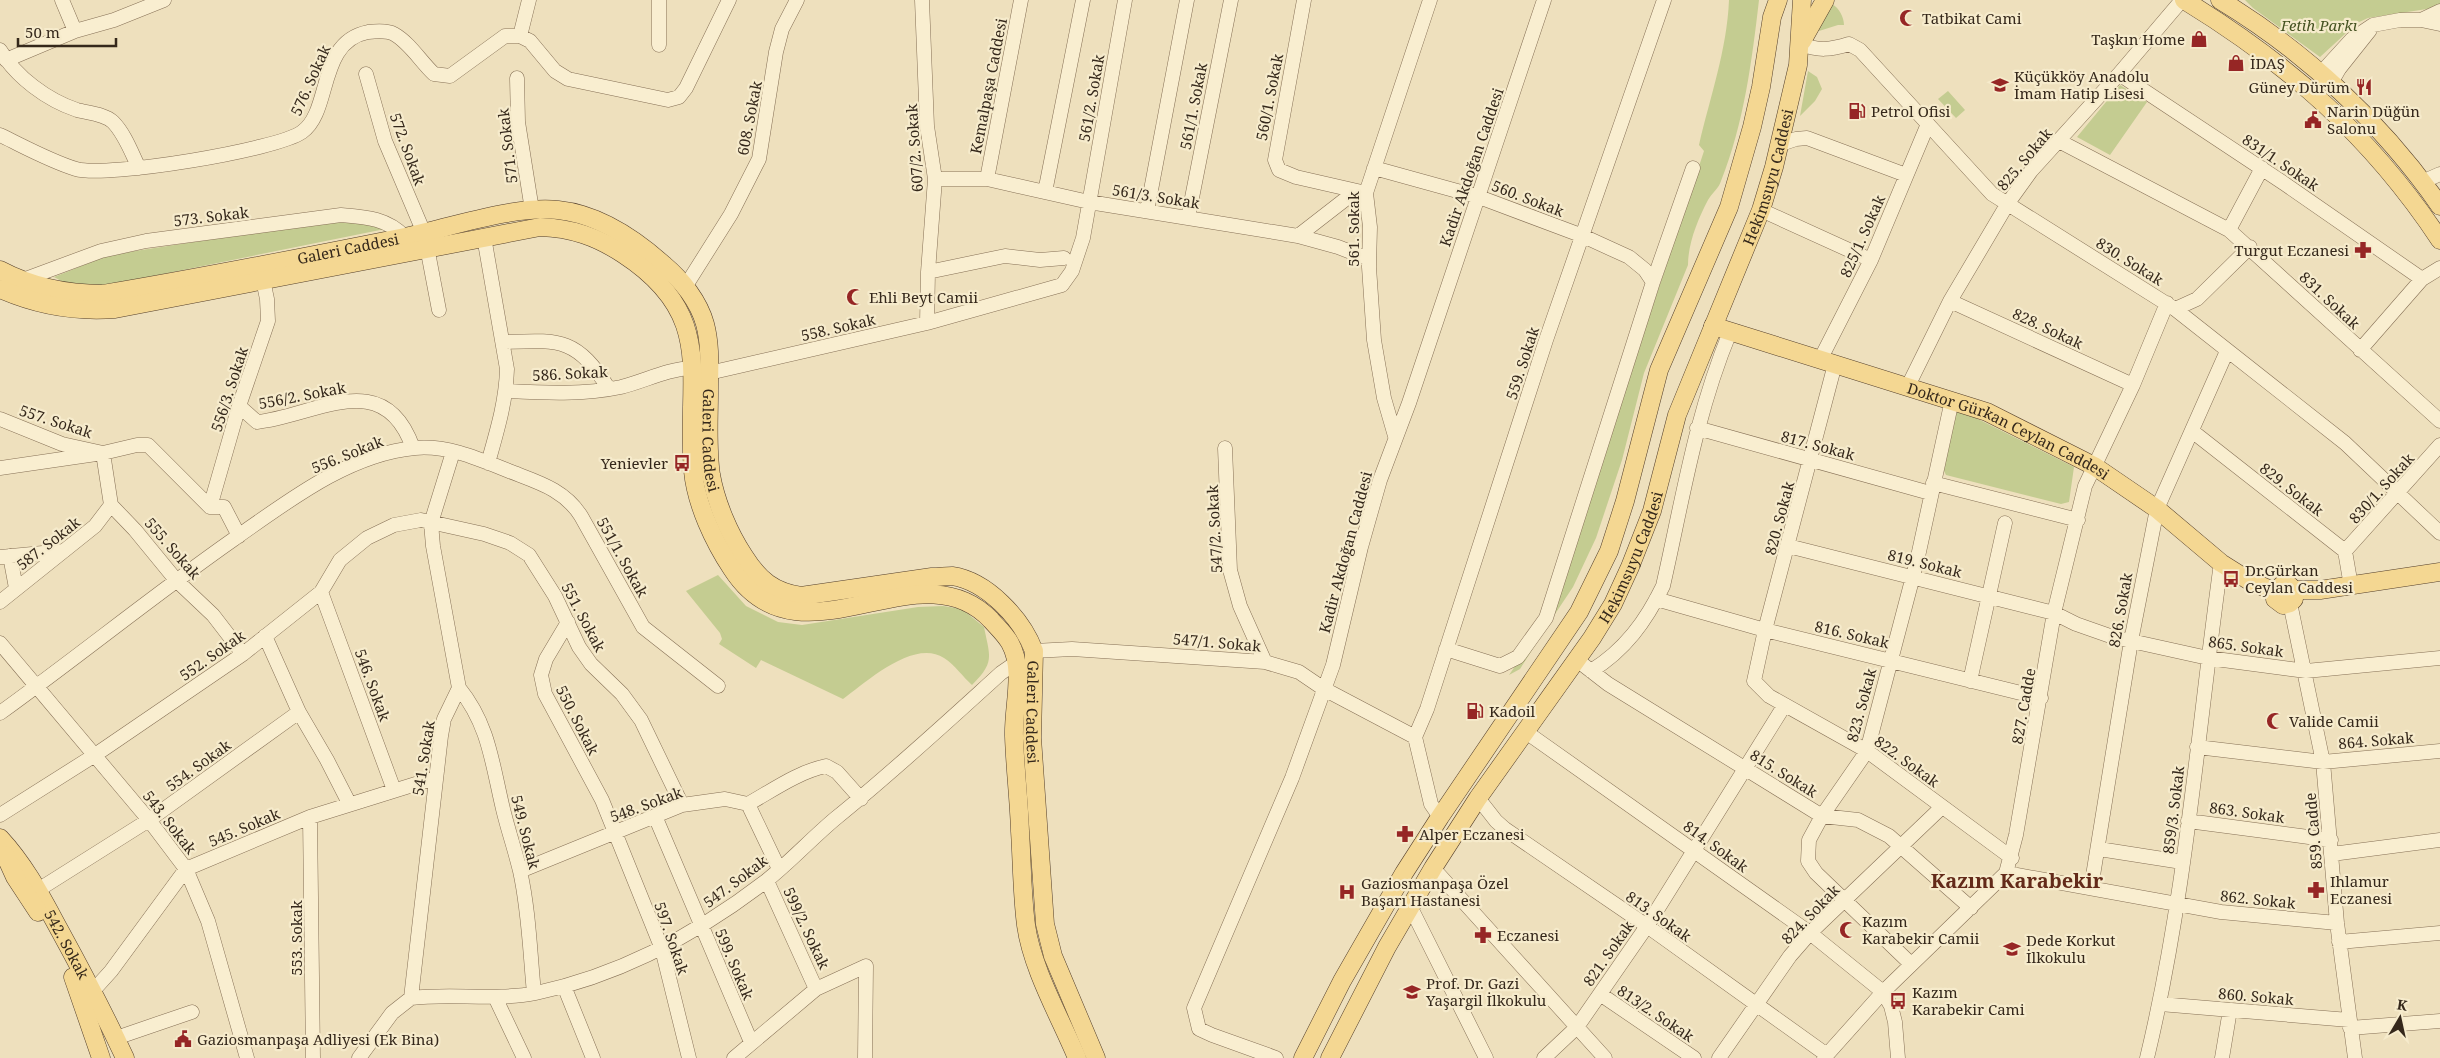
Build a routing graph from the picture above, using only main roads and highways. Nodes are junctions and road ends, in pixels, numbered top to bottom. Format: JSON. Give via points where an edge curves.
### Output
{"nodes":[{"id":1,"x":1778,"y":0,"type":"edge"},
{"id":2,"x":1802,"y":0,"type":"edge"},
{"id":3,"x":1825,"y":0,"type":"edge"},
{"id":4,"x":2183,"y":0,"type":"edge"},
{"id":5,"x":2220,"y":0,"type":"edge"},
{"id":6,"x":1771,"y":8,"type":"edge"},
{"id":7,"x":1800,"y":44,"type":"junction"},
{"id":8,"x":2326,"y":78,"type":"junction"},
{"id":9,"x":2324,"y":102,"type":"junction"},
{"id":10,"x":2440,"y":206,"type":"edge"},
{"id":11,"x":425,"y":240,"type":"junction"},
{"id":12,"x":2440,"y":240,"type":"edge"},
{"id":13,"x":0,"y":270,"type":"edge"},
{"id":14,"x":0,"y":289,"type":"edge"},
{"id":15,"x":1713,"y":326,"type":"junction"},
{"id":16,"x":2440,"y":572,"type":"edge"},
{"id":17,"x":1034,"y":651,"type":"junction"},
{"id":18,"x":1017,"y":662,"type":"junction"},
{"id":19,"x":1440,"y":817,"type":"junction"},
{"id":20,"x":1457,"y":832,"type":"junction"},
{"id":21,"x":0,"y":838,"type":"edge"},
{"id":22,"x":0,"y":843,"type":"edge"},
{"id":23,"x":92,"y":992,"type":"junction"},
{"id":24,"x":101,"y":1058,"type":"edge"},
{"id":25,"x":113,"y":1058,"type":"edge"},
{"id":26,"x":125,"y":1058,"type":"edge"},
{"id":27,"x":1077,"y":1058,"type":"edge"},
{"id":28,"x":1096,"y":1058,"type":"edge"},
{"id":29,"x":1303,"y":1058,"type":"edge"},
{"id":30,"x":1330,"y":1058,"type":"edge"}],
"edges":[{"from":1,"to":6,"type":"main road","name":"Hekimsuyu Caddesi"},
{"from":2,"to":7,"type":"main road","name":"Hekimsuyu Caddesi"},
{"from":3,"to":7,"type":"main road"},
{"from":4,"to":9,"type":"main road","via":[[2235,31]]},
{"from":5,"to":8,"type":"main road","via":[[2280,41]]},
{"from":6,"to":19,"type":"main road","name":"Hekimsuyu Caddesi","via":[[1761,87],[1729,207],[1659,370],[1609,550],[1579,612]]},
{"from":7,"to":15,"type":"main road","name":"Hekimsuyu Caddesi","via":[[1781,144],[1761,210]]},
{"from":8,"to":9,"type":"main road"},
{"from":8,"to":10,"type":"main road","via":[[2398,152]]},
{"from":9,"to":12,"type":"main road","via":[[2379,158]]},
{"from":11,"to":13,"type":"main road","name":"Galeri Caddesi","via":[[405,237],[103,294],[58,291],[20,281]]},
{"from":11,"to":14,"type":"main road","name":"Galeri Caddesi","via":[[263,280],[97,310],[58,307]]},
{"from":11,"to":17,"type":"main road","name":"Galeri Caddesi","via":[[532,210],[574,212],[600,222],[649,251],[685,286],[705,325],[711,476],[726,522],[760,579],[785,594],[801,596],[952,576],[982,587],[998,601],[1029,639]]},
{"from":11,"to":18,"type":"main road","name":"Galeri Caddesi","via":[[484,237],[540,227],[574,230],[608,244],[653,276],[678,306],[689,336],[696,490],[716,542],[751,593],[773,607],[805,612],[929,594],[954,596],[979,607],[1010,643]]},
{"from":15,"to":16,"type":"main road","name":"Doktor Gürkan Ceylan Caddesi","via":[[1987,412],[2094,466],[2157,508],[2221,564],[2275,592],[2286,584],[2292,597]]},
{"from":15,"to":20,"type":"main road","name":"Hekimsuyu Caddesi","via":[[1677,415],[1642,539],[1613,604]]},
{"from":17,"to":18,"type":"main road"},
{"from":17,"to":28,"type":"main road","name":"Galeri Caddesi","via":[[1032,738],[1045,924],[1053,956]]},
{"from":18,"to":27,"type":"main road","name":"Galeri Caddesi","via":[[1014,736],[1026,926],[1036,960]]},
{"from":19,"to":20,"type":"main road"},
{"from":19,"to":29,"type":"main road","name":"Hekimsuyu Caddesi","via":[[1381,911]]},
{"from":20,"to":30,"type":"main road","name":"Hekimsuyu Caddesi","via":[[1410,906]]},
{"from":21,"to":23,"type":"main road","name":"542. Sokak","via":[[19,858]]},
{"from":22,"to":24,"type":"main road","name":"542. Sokak","via":[[15,877],[72,974]]},
{"from":23,"to":25,"type":"main road"},
{"from":23,"to":26,"type":"main road","name":"542. Sokak"}]}
